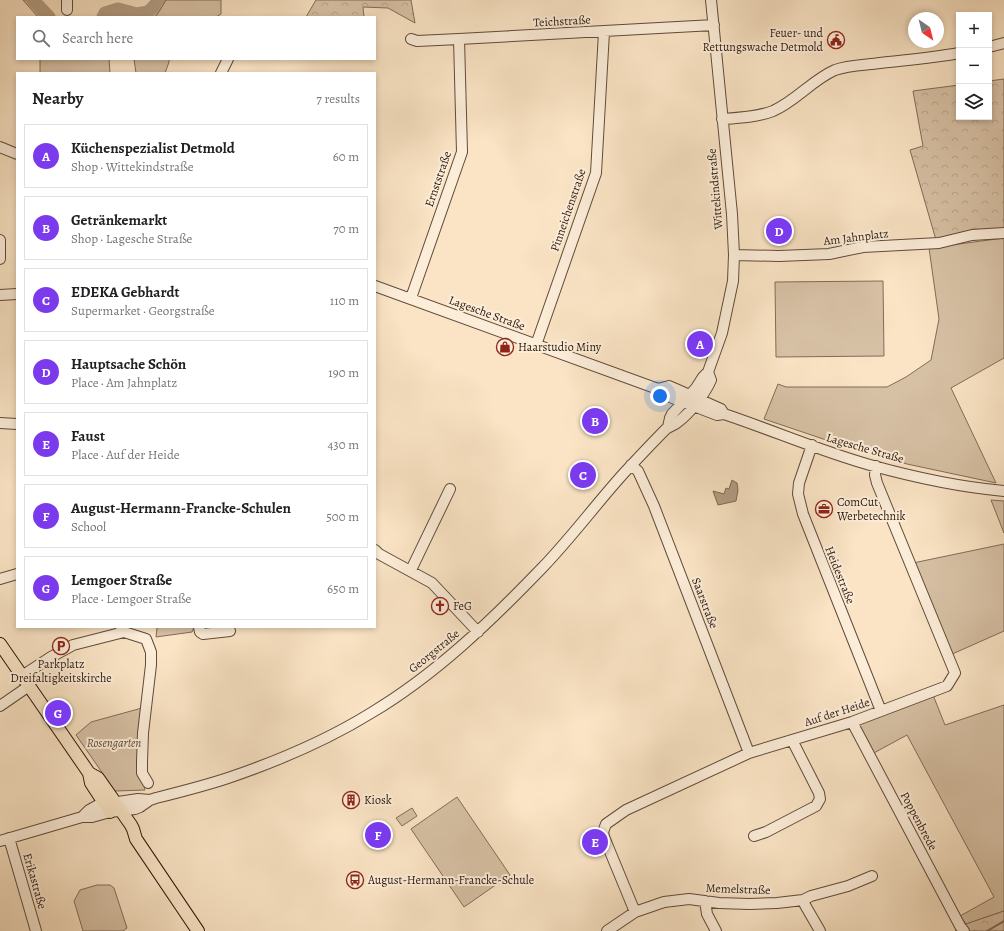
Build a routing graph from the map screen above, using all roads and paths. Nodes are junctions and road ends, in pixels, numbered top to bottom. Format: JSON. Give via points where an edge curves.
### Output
{"nodes":[{"id":1,"x":712,"y":0,"type":"edge"},
{"id":2,"x":714,"y":25,"type":"junction"},
{"id":3,"x":604,"y":32,"type":"junction"},
{"id":4,"x":411,"y":39,"type":"dead end"},
{"id":5,"x":459,"y":40,"type":"junction"},
{"id":6,"x":1004,"y":43,"type":"edge"},
{"id":7,"x":992,"y":46,"type":"edge"},
{"id":8,"x":956,"y":54,"type":"edge"},
{"id":9,"x":228,"y":60,"type":"edge"},
{"id":10,"x":222,"y":72,"type":"edge"},
{"id":11,"x":722,"y":119,"type":"junction"},
{"id":12,"x":0,"y":147,"type":"edge"},
{"id":13,"x":16,"y":154,"type":"edge"},
{"id":14,"x":1004,"y":233,"type":"edge"},
{"id":15,"x":0,"y":240,"type":"edge"},
{"id":16,"x":734,"y":255,"type":"junction"},
{"id":17,"x":0,"y":259,"type":"edge"},
{"id":18,"x":376,"y":286,"type":"edge"},
{"id":19,"x":16,"y":294,"type":"edge"},
{"id":20,"x":0,"y":295,"type":"edge"},
{"id":21,"x":411,"y":298,"type":"junction"},
{"id":22,"x":536,"y":345,"type":"junction"},
{"id":23,"x":692,"y":401,"type":"junction"},
{"id":24,"x":0,"y":423,"type":"edge"},
{"id":25,"x":16,"y":424,"type":"edge"},
{"id":26,"x":812,"y":445,"type":"junction"},
{"id":27,"x":632,"y":465,"type":"junction"},
{"id":28,"x":876,"y":466,"type":"junction"},
{"id":29,"x":450,"y":489,"type":"dead end"},
{"id":30,"x":1004,"y":491,"type":"edge"},
{"id":31,"x":376,"y":551,"type":"edge"},
{"id":32,"x":411,"y":570,"type":"junction"},
{"id":33,"x":16,"y":574,"type":"edge"},
{"id":34,"x":0,"y":579,"type":"edge"},
{"id":35,"x":199,"y":628,"type":"edge"},
{"id":36,"x":123,"y":630,"type":"edge"},
{"id":37,"x":230,"y":631,"type":"dead end"},
{"id":38,"x":478,"y":632,"type":"junction"},
{"id":39,"x":0,"y":644,"type":"edge"},
{"id":40,"x":26,"y":681,"type":"junction"},
{"id":41,"x":0,"y":706,"type":"edge"},
{"id":42,"x":881,"y":711,"type":"junction"},
{"id":43,"x":852,"y":722,"type":"junction"},
{"id":44,"x":792,"y":740,"type":"junction"},
{"id":45,"x":750,"y":753,"type":"junction"},
{"id":46,"x":148,"y":783,"type":"dead end"},
{"id":47,"x":113,"y":807,"type":"junction"},
{"id":48,"x":754,"y":836,"type":"dead end"},
{"id":49,"x":5,"y":839,"type":"edge"},
{"id":50,"x":872,"y":876,"type":"dead end"},
{"id":51,"x":803,"y":900,"type":"junction"},
{"id":52,"x":705,"y":901,"type":"junction"},
{"id":53,"x":635,"y":912,"type":"junction"},
{"id":54,"x":36,"y":931,"type":"edge"},
{"id":55,"x":198,"y":931,"type":"edge"},
{"id":56,"x":607,"y":931,"type":"edge"},
{"id":57,"x":716,"y":931,"type":"edge"},
{"id":58,"x":820,"y":931,"type":"edge"},
{"id":59,"x":964,"y":931,"type":"edge"}],
"edges":[{"from":1,"to":2,"type":"street","name":"Wittekindstraße"},
{"from":2,"to":3,"type":"street","name":"Teichstraße"},
{"from":2,"to":11,"type":"street","name":"Wittekindstraße"},
{"from":3,"to":5,"type":"street","name":"Teichstraße"},
{"from":3,"to":22,"type":"street","name":"Pinneichenstraße","via":[[596,173]]},
{"from":4,"to":5,"type":"street","name":"Teichstraße"},
{"from":5,"to":21,"type":"street","name":"Ernststraße","via":[[462,152]]},
{"from":6,"to":7,"type":"street"},
{"from":8,"to":11,"type":"street","via":[[836,70],[822,76],[773,111]]},
{"from":9,"to":10,"type":"street"},
{"from":11,"to":16,"type":"street","name":"Wittekindstraße"},
{"from":12,"to":13,"type":"street"},
{"from":14,"to":16,"type":"street","name":"Am Jahnplatz","via":[[972,235],[939,243],[863,246],[829,254]]},
{"from":15,"to":17,"type":"street"},
{"from":16,"to":23,"type":"street","name":"Wittekindstraße","via":[[733,281],[722,333],[708,372],[711,380],[706,392]]},
{"from":18,"to":21,"type":"street","name":"Lagesche Straße"},
{"from":19,"to":20,"type":"street"},
{"from":21,"to":22,"type":"street","name":"Lagesche Straße"},
{"from":22,"to":23,"type":"street","name":"Lagesche Straße","via":[[658,389],[664,394]]},
{"from":23,"to":26,"type":"street","name":"Lagesche Straße","via":[[721,409],[724,414]]},
{"from":23,"to":27,"type":"street","name":"Georgstraße","via":[[678,422],[668,427]]},
{"from":24,"to":25,"type":"street"},
{"from":26,"to":28,"type":"street","name":"Lagesche Straße"},
{"from":26,"to":42,"type":"street","name":"Heidestraße","via":[[798,488],[803,514]]},
{"from":27,"to":38,"type":"street","name":"Georgstraße","via":[[544,566]]},
{"from":27,"to":45,"type":"street","name":"Saarstraße","via":[[638,471],[654,506]]},
{"from":28,"to":30,"type":"street","name":"Lagesche Straße","via":[[942,482]]},
{"from":28,"to":42,"type":"street","name":"Auf der Heide","via":[[877,483],[955,673],[947,686]]},
{"from":29,"to":32,"type":"street"},
{"from":31,"to":32,"type":"street"},
{"from":32,"to":38,"type":"street","via":[[432,582]]},
{"from":33,"to":34,"type":"street"},
{"from":35,"to":37,"type":"street","via":[[203,634]]},
{"from":36,"to":40,"type":"street","via":[[73,645],[51,657]]},
{"from":36,"to":46,"type":"street","via":[[146,639],[151,652],[142,750],[142,773]]},
{"from":38,"to":47,"type":"street","name":"Georgstraße","via":[[430,672],[383,706],[351,725],[228,778],[150,800],[138,799]]},
{"from":39,"to":40,"type":"main road"},
{"from":40,"to":41,"type":"street"},
{"from":40,"to":47,"type":"main road","via":[[89,773],[91,783]]},
{"from":42,"to":43,"type":"street","name":"Auf der Heide"},
{"from":43,"to":44,"type":"street","name":"Auf der Heide"},
{"from":43,"to":59,"type":"street","name":"Poppenbrede"},
{"from":44,"to":45,"type":"street","name":"Auf der Heide"},
{"from":44,"to":48,"type":"street","via":[[819,792],[820,799],[816,806]]},
{"from":45,"to":53,"type":"street","name":"Auf der Heide","via":[[626,810],[606,824],[604,836]]},
{"from":47,"to":49,"type":"street","name":"Georgstraße","via":[[98,805],[82,817]]},
{"from":47,"to":55,"type":"main road","via":[[133,829],[136,840]]},
{"from":49,"to":54,"type":"street","name":"Erikastraße"},
{"from":50,"to":51,"type":"street","name":"Memelstraße"},
{"from":51,"to":52,"type":"street","name":"Memelstraße","via":[[748,904]]},
{"from":51,"to":58,"type":"street"},
{"from":52,"to":53,"type":"street","name":"Memelstraße","via":[[674,900]]},
{"from":52,"to":57,"type":"street","via":[[707,914]]},
{"from":53,"to":56,"type":"street","name":"Memelstraße"}]}
